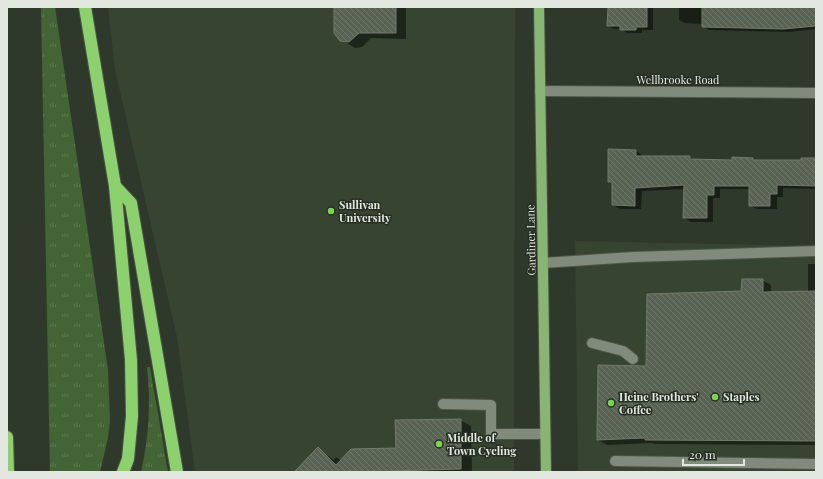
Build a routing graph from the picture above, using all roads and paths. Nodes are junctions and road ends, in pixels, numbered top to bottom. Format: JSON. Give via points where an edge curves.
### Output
{"nodes":[{"id":1,"x":85,"y":7,"type":"edge"},
{"id":2,"x":538,"y":7,"type":"edge"},
{"id":3,"x":540,"y":91,"type":"junction"},
{"id":4,"x":816,"y":93,"type":"edge"},
{"id":5,"x":115,"y":186,"type":"junction"},
{"id":6,"x":816,"y":251,"type":"edge"},
{"id":7,"x":543,"y":263,"type":"junction"},
{"id":8,"x":592,"y":342,"type":"dead end"},
{"id":9,"x":633,"y":359,"type":"dead end"},
{"id":10,"x":443,"y":404,"type":"dead end"},
{"id":11,"x":545,"y":434,"type":"junction"},
{"id":12,"x":7,"y":437,"type":"edge"},
{"id":13,"x":615,"y":461,"type":"dead end"},
{"id":14,"x":816,"y":464,"type":"edge"},
{"id":15,"x":8,"y":472,"type":"edge"},
{"id":16,"x":123,"y":472,"type":"edge"},
{"id":17,"x":177,"y":472,"type":"edge"},
{"id":18,"x":546,"y":472,"type":"edge"}],
"edges":[{"from":1,"to":5,"type":"highway"},
{"from":2,"to":3,"type":"main road","name":"Gardiner Lane"},
{"from":3,"to":4,"type":"street","name":"Wellbrooke Road"},
{"from":3,"to":7,"type":"main road","name":"Gardiner Lane"},
{"from":5,"to":16,"type":"highway","via":[[131,360],[132,416],[128,459]]},
{"from":5,"to":17,"type":"highway","via":[[131,203]]},
{"from":6,"to":7,"type":"street","via":[[633,257]]},
{"from":7,"to":11,"type":"main road","name":"Gardiner Lane"},
{"from":8,"to":9,"type":"street","via":[[623,352]]},
{"from":10,"to":11,"type":"street","via":[[491,405],[492,434]]},
{"from":11,"to":18,"type":"main road","name":"Gardiner Lane"},
{"from":12,"to":15,"type":"highway"},
{"from":13,"to":14,"type":"street"}]}
